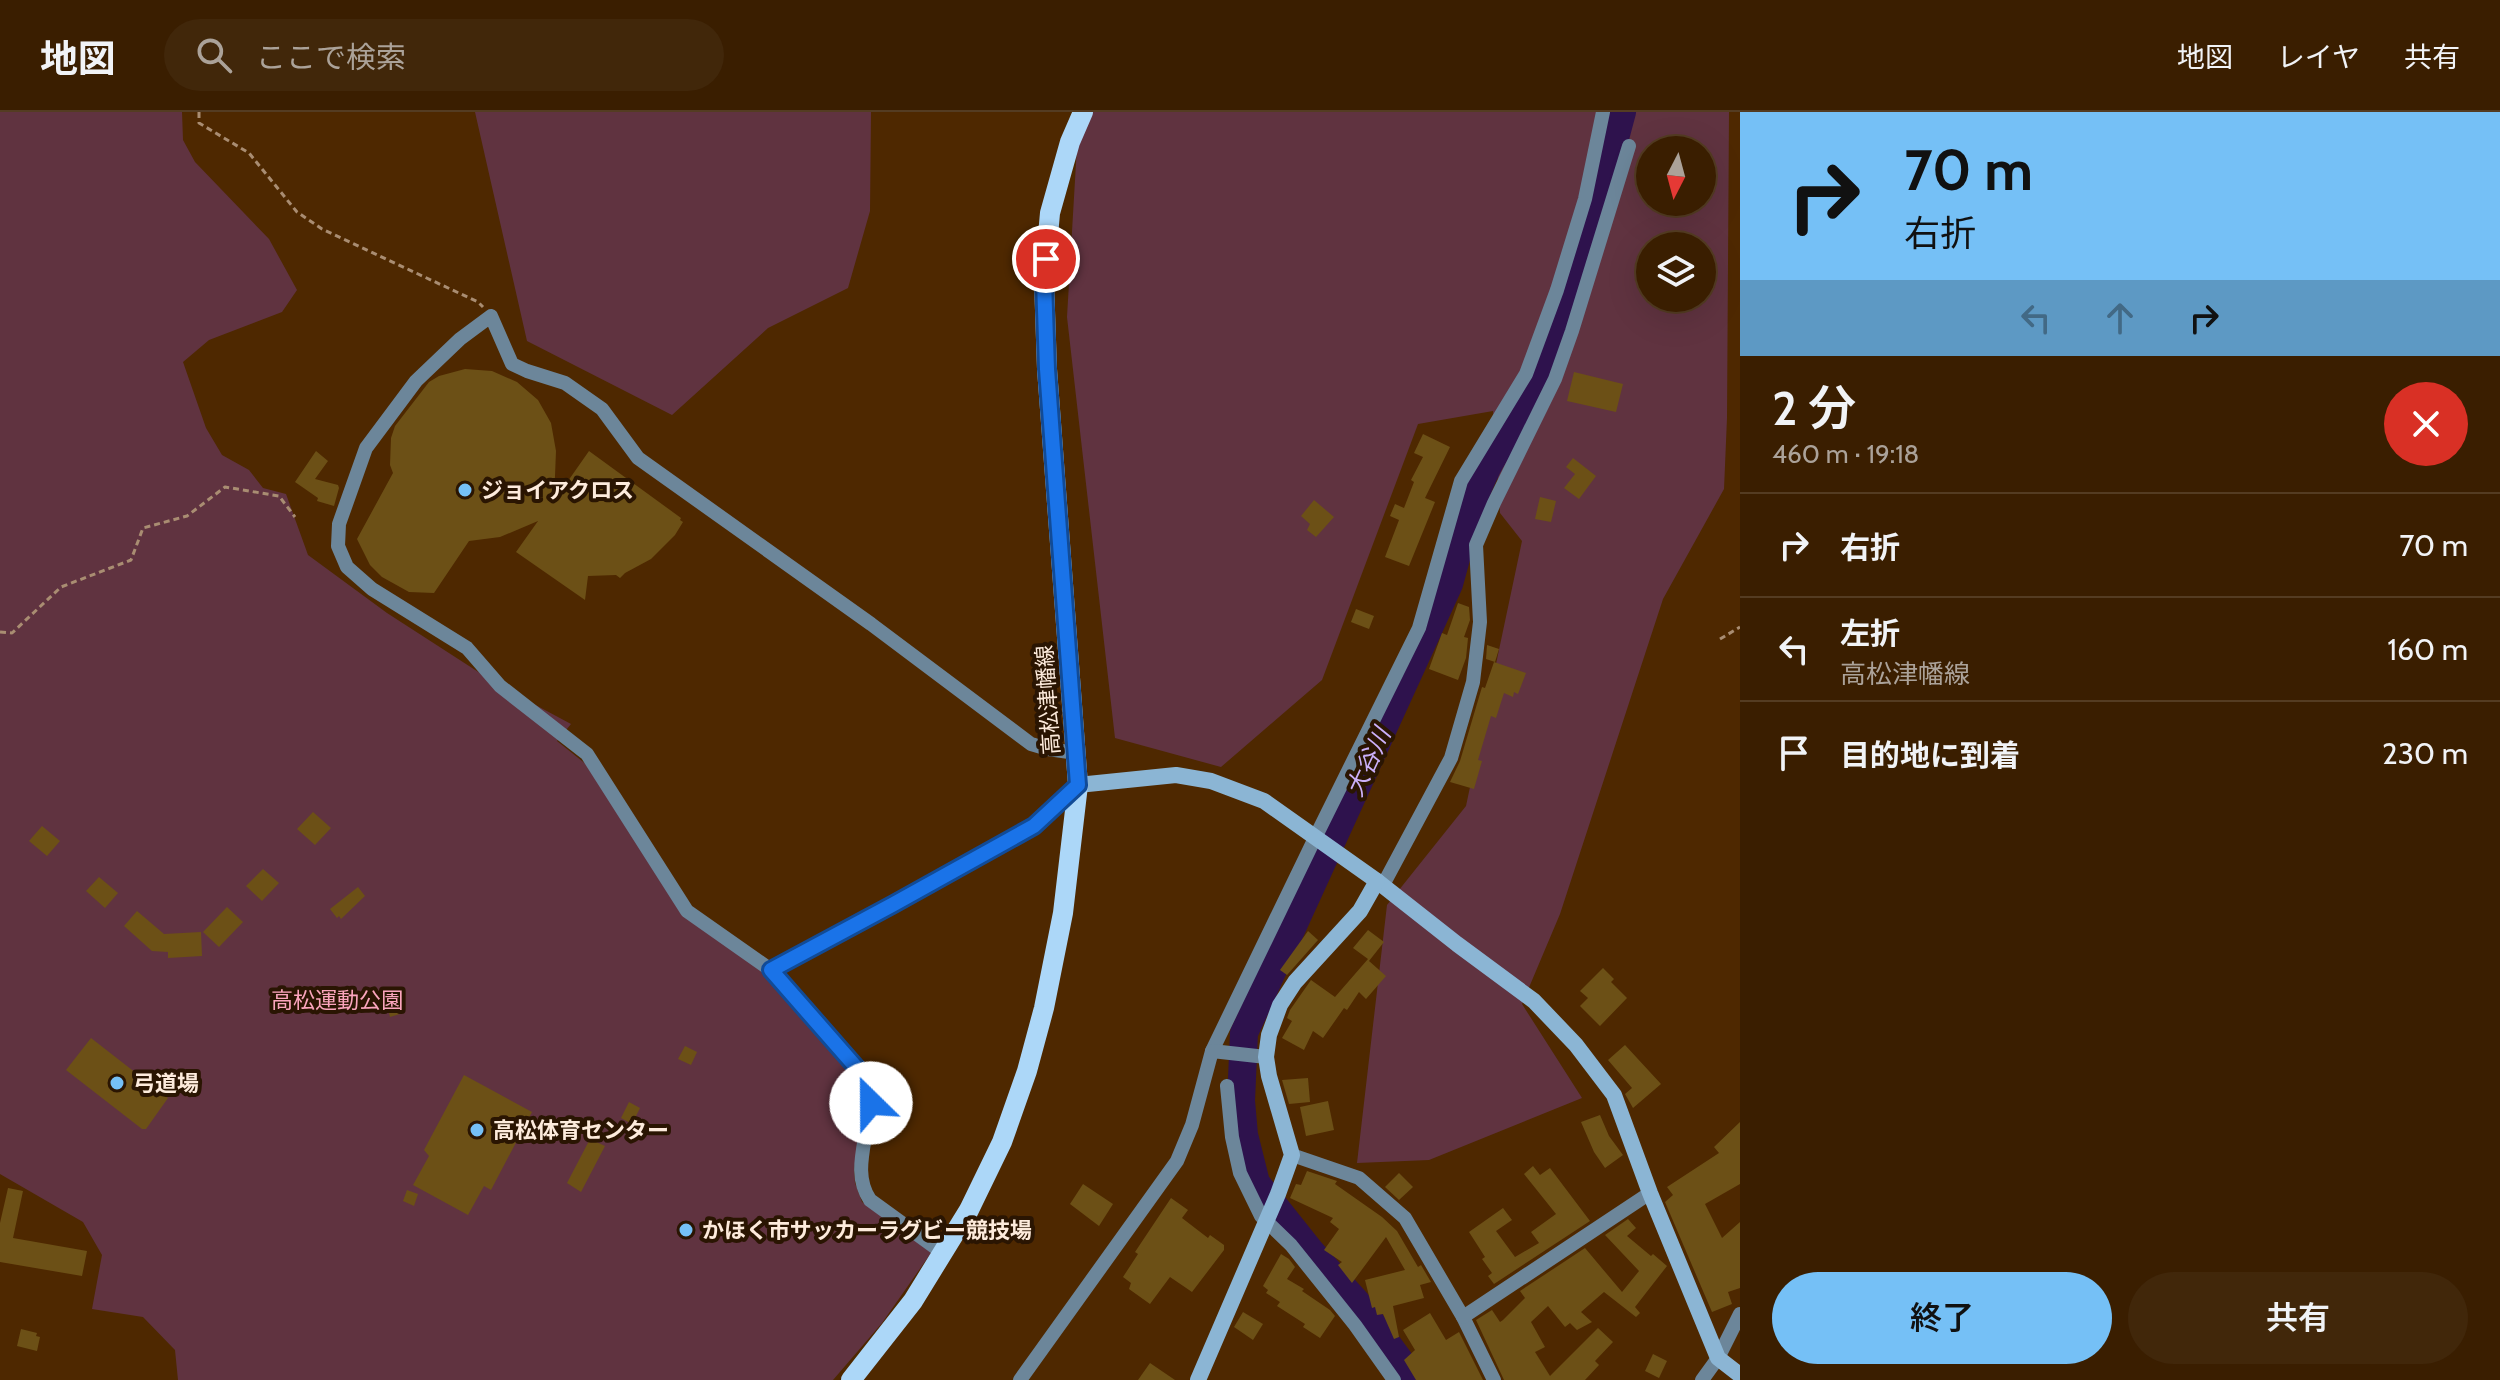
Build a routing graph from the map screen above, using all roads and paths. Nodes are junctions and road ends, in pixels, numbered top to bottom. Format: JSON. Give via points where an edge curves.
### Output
{"nodes":[{"id":1,"x":199,"y":112,"type":"edge"},
{"id":2,"x":1083,"y":112,"type":"edge"},
{"id":3,"x":1603,"y":112,"type":"edge"},
{"id":4,"x":1629,"y":146,"type":"dead end"},
{"id":5,"x":491,"y":316,"type":"junction"},
{"id":6,"x":295,"y":517,"type":"dead end"},
{"id":7,"x":1740,"y":627,"type":"edge"},
{"id":8,"x":0,"y":632,"type":"edge"},
{"id":9,"x":1720,"y":639,"type":"dead end"},
{"id":10,"x":1076,"y":753,"type":"junction"},
{"id":11,"x":1078,"y":785,"type":"junction"},
{"id":12,"x":1316,"y":838,"type":"junction"},
{"id":13,"x":1380,"y":883,"type":"junction"},
{"id":14,"x":771,"y":970,"type":"junction"},
{"id":15,"x":1216,"y":1052,"type":"junction"},
{"id":16,"x":1260,"y":1056,"type":"junction"},
{"id":17,"x":1227,"y":1086,"type":"dead end"},
{"id":18,"x":1292,"y":1155,"type":"junction"},
{"id":19,"x":1650,"y":1193,"type":"junction"},
{"id":20,"x":1267,"y":1219,"type":"junction"},
{"id":21,"x":943,"y":1253,"type":"junction"},
{"id":22,"x":1740,"y":1314,"type":"edge"},
{"id":23,"x":1463,"y":1317,"type":"junction"},
{"id":24,"x":1718,"y":1358,"type":"junction"},
{"id":25,"x":1740,"y":1375,"type":"edge"},
{"id":26,"x":851,"y":1380,"type":"edge"},
{"id":27,"x":1020,"y":1380,"type":"edge"},
{"id":28,"x":1198,"y":1380,"type":"edge"},
{"id":29,"x":1394,"y":1380,"type":"edge"},
{"id":30,"x":1494,"y":1380,"type":"edge"},
{"id":31,"x":1702,"y":1380,"type":"edge"}],
"edges":[{"from":1,"to":5,"type":"path","via":[[199,123],[249,153],[297,212],[322,229],[478,302]]},
{"from":2,"to":10,"type":"main road","name":"高松津幡線","via":[[1050,213],[1044,281]]},
{"from":3,"to":12,"type":"street","via":[[1585,199],[1526,374],[1461,481],[1419,628]]},
{"from":4,"to":13,"type":"street","via":[[1555,379],[1476,545],[1477,652],[1451,758]]},
{"from":5,"to":10,"type":"street","via":[[512,364],[565,383],[602,409],[638,458],[1031,744]]},
{"from":5,"to":14,"type":"street","via":[[416,381],[366,448],[339,524],[338,546],[347,567],[372,589],[467,648],[500,686],[587,754],[687,911]]},
{"from":6,"to":8,"type":"path","via":[[279,496],[225,487],[187,516],[143,528],[131,560],[61,587],[12,633]]},
{"from":7,"to":9,"type":"path"},
{"from":10,"to":11,"type":"main road","name":"高松津幡線"},
{"from":11,"to":12,"type":"street","via":[[1176,775],[1211,781],[1264,801]]},
{"from":11,"to":14,"type":"street","via":[[1034,826]]},
{"from":11,"to":21,"type":"main road","name":"高松津幡線","via":[[1063,913],[1027,1071],[1002,1142]]},
{"from":12,"to":13,"type":"street"},
{"from":12,"to":15,"type":"street"},
{"from":13,"to":16,"type":"street","via":[[1295,982]]},
{"from":13,"to":19,"type":"street","via":[[1534,1001],[1576,1045],[1614,1095]]},
{"from":14,"to":21,"type":"street","via":[[869,1088],[863,1191]]},
{"from":15,"to":16,"type":"street"},
{"from":15,"to":27,"type":"street","via":[[1177,1161]]},
{"from":16,"to":18,"type":"street"},
{"from":17,"to":20,"type":"street","via":[[1240,1173]]},
{"from":18,"to":20,"type":"street"},
{"from":18,"to":23,"type":"street","via":[[1359,1178],[1405,1218]]},
{"from":19,"to":23,"type":"street"},
{"from":19,"to":24,"type":"street"},
{"from":20,"to":28,"type":"street"},
{"from":20,"to":29,"type":"street"},
{"from":21,"to":26,"type":"main road","name":"高松津幡線"},
{"from":22,"to":24,"type":"street"},
{"from":23,"to":30,"type":"street"},
{"from":24,"to":25,"type":"street"},
{"from":24,"to":31,"type":"street"}]}
